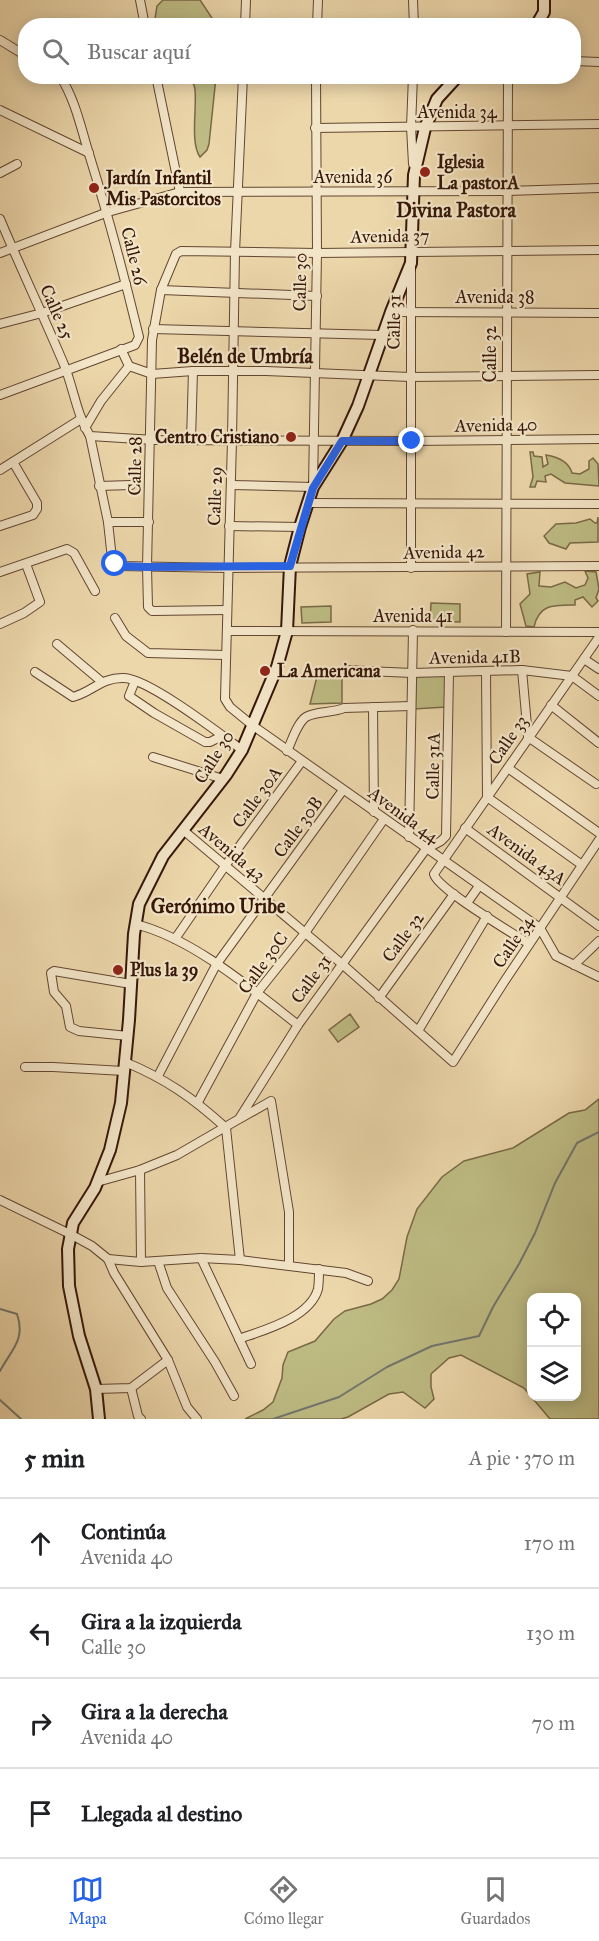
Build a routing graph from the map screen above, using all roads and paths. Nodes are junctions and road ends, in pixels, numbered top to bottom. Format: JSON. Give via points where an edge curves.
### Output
{"nodes":[{"id":1,"x":140,"y":0,"type":"edge"},
{"id":2,"x":246,"y":0,"type":"edge"},
{"id":3,"x":318,"y":0,"type":"edge"},
{"id":4,"x":413,"y":0,"type":"edge"},
{"id":5,"x":544,"y":0,"type":"edge"},
{"id":6,"x":143,"y":18,"type":"edge"},
{"id":7,"x":245,"y":18,"type":"edge"},
{"id":8,"x":317,"y":18,"type":"edge"},
{"id":9,"x":414,"y":18,"type":"edge"},
{"id":10,"x":540,"y":18,"type":"edge"},
{"id":11,"x":0,"y":40,"type":"edge"},
{"id":12,"x":18,"y":51,"type":"edge"},
{"id":13,"x":581,"y":61,"type":"edge"},
{"id":14,"x":599,"y":62,"type":"edge"},
{"id":15,"x":65,"y":84,"type":"edge"},
{"id":16,"x":158,"y":84,"type":"edge"},
{"id":17,"x":243,"y":84,"type":"edge"},
{"id":18,"x":316,"y":84,"type":"edge"},
{"id":19,"x":413,"y":84,"type":"edge"},
{"id":20,"x":451,"y":84,"type":"edge"},
{"id":21,"x":507,"y":84,"type":"edge"},
{"id":22,"x":0,"y":110,"type":"edge"},
{"id":23,"x":599,"y":124,"type":"edge"},
{"id":24,"x":411,"y":127,"type":"junction"},
{"id":25,"x":507,"y":127,"type":"junction"},
{"id":26,"x":315,"y":128,"type":"junction"},
{"id":27,"x":425,"y":128,"type":"junction"},
{"id":28,"x":89,"y":153,"type":"junction"},
{"id":29,"x":17,"y":164,"type":"dead end"},
{"id":30,"x":0,"y":172,"type":"edge"},
{"id":31,"x":414,"y":175,"type":"junction"},
{"id":32,"x":599,"y":188,"type":"edge"},
{"id":33,"x":237,"y":191,"type":"junction"},
{"id":34,"x":507,"y":191,"type":"junction"},
{"id":35,"x":180,"y":192,"type":"junction"},
{"id":36,"x":317,"y":192,"type":"junction"},
{"id":37,"x":413,"y":192,"type":"junction"},
{"id":38,"x":108,"y":212,"type":"junction"},
{"id":39,"x":0,"y":219,"type":"edge"},
{"id":40,"x":12,"y":249,"type":"junction"},
{"id":41,"x":507,"y":250,"type":"junction"},
{"id":42,"x":599,"y":250,"type":"edge"},
{"id":43,"x":181,"y":251,"type":"joint"},
{"id":44,"x":411,"y":251,"type":"junction"},
{"id":45,"x":235,"y":252,"type":"junction"},
{"id":46,"x":0,"y":253,"type":"edge"},
{"id":47,"x":317,"y":253,"type":"junction"},
{"id":48,"x":411,"y":262,"type":"junction"},
{"id":49,"x":126,"y":284,"type":"junction"},
{"id":50,"x":161,"y":291,"type":"junction"},
{"id":51,"x":235,"y":294,"type":"junction"},
{"id":52,"x":316,"y":296,"type":"junction"},
{"id":53,"x":391,"y":312,"type":"junction"},
{"id":54,"x":411,"y":312,"type":"junction"},
{"id":55,"x":507,"y":312,"type":"junction"},
{"id":56,"x":42,"y":313,"type":"junction"},
{"id":57,"x":599,"y":313,"type":"edge"},
{"id":58,"x":0,"y":324,"type":"edge"},
{"id":59,"x":153,"y":329,"type":"junction"},
{"id":60,"x":234,"y":330,"type":"junction"},
{"id":61,"x":315,"y":333,"type":"junction"},
{"id":62,"x":382,"y":335,"type":"junction"},
{"id":63,"x":122,"y":349,"type":"junction"},
{"id":64,"x":129,"y":366,"type":"junction"},
{"id":65,"x":66,"y":371,"type":"junction"},
{"id":66,"x":193,"y":371,"type":"junction"},
{"id":67,"x":234,"y":371,"type":"junction"},
{"id":68,"x":152,"y":374,"type":"junction"},
{"id":69,"x":315,"y":374,"type":"junction"},
{"id":70,"x":599,"y":375,"type":"edge"},
{"id":71,"x":369,"y":376,"type":"junction"},
{"id":72,"x":410,"y":377,"type":"junction"},
{"id":73,"x":507,"y":377,"type":"junction"},
{"id":74,"x":0,"y":395,"type":"edge"},
{"id":75,"x":81,"y":419,"type":"junction"},
{"id":76,"x":86,"y":428,"type":"junction"},
{"id":77,"x":90,"y":436,"type":"junction"},
{"id":78,"x":599,"y":439,"type":"edge"},
{"id":79,"x":150,"y":440,"type":"junction"},
{"id":80,"x":191,"y":440,"type":"junction"},
{"id":81,"x":232,"y":440,"type":"junction"},
{"id":82,"x":313,"y":440,"type":"junction"},
{"id":83,"x":342,"y":441,"type":"junction"},
{"id":84,"x":412,"y":441,"type":"junction"},
{"id":85,"x":507,"y":441,"type":"junction"},
{"id":86,"x":13,"y":462,"type":"junction"},
{"id":87,"x":0,"y":470,"type":"edge"},
{"id":88,"x":130,"y":485,"type":"dead end"},
{"id":89,"x":231,"y":485,"type":"junction"},
{"id":90,"x":313,"y":488,"type":"junction"},
{"id":91,"x":100,"y":489,"type":"junction"},
{"id":92,"x":309,"y":503,"type":"junction"},
{"id":93,"x":411,"y":504,"type":"junction"},
{"id":94,"x":599,"y":504,"type":"edge"},
{"id":95,"x":506,"y":505,"type":"junction"},
{"id":96,"x":108,"y":522,"type":"junction"},
{"id":97,"x":148,"y":522,"type":"junction"},
{"id":98,"x":0,"y":526,"type":"edge"},
{"id":99,"x":229,"y":526,"type":"junction"},
{"id":100,"x":300,"y":527,"type":"junction"},
{"id":101,"x":26,"y":564,"type":"junction"},
{"id":102,"x":290,"y":566,"type":"junction"},
{"id":103,"x":506,"y":566,"type":"junction"},
{"id":104,"x":147,"y":567,"type":"junction"},
{"id":105,"x":599,"y":567,"type":"edge"},
{"id":106,"x":227,"y":568,"type":"junction"},
{"id":107,"x":411,"y":568,"type":"junction"},
{"id":108,"x":0,"y":572,"type":"edge"},
{"id":109,"x":95,"y":591,"type":"dead end"},
{"id":110,"x":227,"y":610,"type":"junction"},
{"id":111,"x":115,"y":618,"type":"dead end"},
{"id":112,"x":0,"y":624,"type":"edge"},
{"id":113,"x":413,"y":630,"type":"junction"},
{"id":114,"x":227,"y":631,"type":"junction"},
{"id":115,"x":287,"y":631,"type":"junction"},
{"id":116,"x":506,"y":632,"type":"junction"},
{"id":117,"x":599,"y":632,"type":"edge"},
{"id":118,"x":599,"y":637,"type":"edge"},
{"id":119,"x":57,"y":644,"type":"dead end"},
{"id":120,"x":225,"y":655,"type":"junction"},
{"id":121,"x":584,"y":659,"type":"junction"},
{"id":122,"x":599,"y":669,"type":"edge"},
{"id":123,"x":345,"y":670,"type":"dead end"},
{"id":124,"x":522,"y":670,"type":"junction"},
{"id":125,"x":486,"y":671,"type":"junction"},
{"id":126,"x":35,"y":672,"type":"dead end"},
{"id":127,"x":412,"y":673,"type":"junction"},
{"id":128,"x":449,"y":673,"type":"junction"},
{"id":129,"x":572,"y":676,"type":"junction"},
{"id":130,"x":135,"y":681,"type":"junction"},
{"id":131,"x":102,"y":682,"type":"junction"},
{"id":132,"x":599,"y":696,"type":"edge"},
{"id":133,"x":551,"y":705,"type":"junction"},
{"id":134,"x":411,"y":706,"type":"junction"},
{"id":135,"x":373,"y":707,"type":"junction"},
{"id":136,"x":252,"y":725,"type":"junction"},
{"id":137,"x":222,"y":736,"type":"junction"},
{"id":138,"x":528,"y":737,"type":"junction"},
{"id":139,"x":599,"y":743,"type":"edge"},
{"id":140,"x":242,"y":750,"type":"junction"},
{"id":141,"x":287,"y":751,"type":"junction"},
{"id":142,"x":153,"y":757,"type":"dead end"},
{"id":143,"x":302,"y":761,"type":"junction"},
{"id":144,"x":508,"y":768,"type":"junction"},
{"id":145,"x":223,"y":779,"type":"junction"},
{"id":146,"x":596,"y":784,"type":"dead end"},
{"id":147,"x":343,"y":790,"type":"junction"},
{"id":148,"x":487,"y":797,"type":"junction"},
{"id":149,"x":374,"y":812,"type":"junction"},
{"id":150,"x":384,"y":819,"type":"junction"},
{"id":151,"x":465,"y":828,"type":"junction"},
{"id":152,"x":183,"y":830,"type":"junction"},
{"id":153,"x":599,"y":833,"type":"edge"},
{"id":154,"x":409,"y":837,"type":"junction"},
{"id":155,"x":599,"y":840,"type":"edge"},
{"id":156,"x":426,"y":849,"type":"junction"},
{"id":157,"x":443,"y":861,"type":"junction"},
{"id":158,"x":582,"y":865,"type":"junction"},
{"id":159,"x":225,"y":866,"type":"junction"},
{"id":160,"x":478,"y":886,"type":"junction"},
{"id":161,"x":454,"y":894,"type":"junction"},
{"id":162,"x":560,"y":897,"type":"junction"},
{"id":163,"x":264,"y":898,"type":"junction"},
{"id":164,"x":467,"y":903,"type":"junction"},
{"id":165,"x":487,"y":916,"type":"junction"},
{"id":166,"x":135,"y":924,"type":"junction"},
{"id":167,"x":599,"y":926,"type":"edge"},
{"id":168,"x":540,"y":928,"type":"junction"},
{"id":169,"x":304,"y":933,"type":"junction"},
{"id":170,"x":175,"y":939,"type":"junction"},
{"id":171,"x":599,"y":941,"type":"edge"},
{"id":172,"x":529,"y":944,"type":"junction"},
{"id":173,"x":342,"y":964,"type":"junction"},
{"id":174,"x":216,"y":965,"type":"junction"},
{"id":175,"x":573,"y":965,"type":"junction"},
{"id":176,"x":599,"y":977,"type":"edge"},
{"id":177,"x":131,"y":984,"type":"junction"},
{"id":178,"x":257,"y":993,"type":"junction"},
{"id":179,"x":379,"y":998,"type":"junction"},
{"id":180,"x":298,"y":1025,"type":"junction"},
{"id":181,"x":418,"y":1031,"type":"junction"},
{"id":182,"x":128,"y":1036,"type":"junction"},
{"id":183,"x":453,"y":1062,"type":"joint"},
{"id":184,"x":25,"y":1067,"type":"dead end"},
{"id":185,"x":125,"y":1067,"type":"junction"},
{"id":186,"x":158,"y":1076,"type":"junction"},
{"id":187,"x":198,"y":1102,"type":"junction"},
{"id":188,"x":239,"y":1119,"type":"junction"},
{"id":189,"x":226,"y":1128,"type":"junction"},
{"id":190,"x":140,"y":1170,"type":"junction"},
{"id":191,"x":97,"y":1182,"type":"junction"},
{"id":192,"x":0,"y":1200,"type":"edge"},
{"id":193,"x":70,"y":1234,"type":"junction"},
{"id":194,"x":201,"y":1258,"type":"junction"},
{"id":195,"x":108,"y":1259,"type":"junction"},
{"id":196,"x":240,"y":1260,"type":"junction"},
{"id":197,"x":158,"y":1261,"type":"junction"},
{"id":198,"x":141,"y":1262,"type":"junction"},
{"id":199,"x":289,"y":1265,"type":"junction"},
{"id":200,"x":319,"y":1269,"type":"junction"},
{"id":201,"x":368,"y":1281,"type":"dead end"},
{"id":202,"x":239,"y":1339,"type":"junction"},
{"id":203,"x":168,"y":1360,"type":"junction"},
{"id":204,"x":251,"y":1364,"type":"dead end"},
{"id":205,"x":131,"y":1388,"type":"junction"},
{"id":206,"x":96,"y":1389,"type":"junction"},
{"id":207,"x":234,"y":1396,"type":"dead end"},
{"id":208,"x":99,"y":1419,"type":"edge"},
{"id":209,"x":141,"y":1419,"type":"edge"},
{"id":210,"x":197,"y":1419,"type":"edge"}],
"edges":[{"from":1,"to":6,"type":"street"},
{"from":2,"to":7,"type":"street"},
{"from":3,"to":8,"type":"street"},
{"from":4,"to":9,"type":"street"},
{"from":5,"to":10,"type":"main road"},
{"from":11,"to":12,"type":"street"},
{"from":13,"to":14,"type":"street"},
{"from":15,"to":28,"type":"street","name":"Calle 26"},
{"from":16,"to":35,"type":"street"},
{"from":17,"to":33,"type":"street","name":"Calle 29"},
{"from":18,"to":26,"type":"street","name":"Calle 30"},
{"from":19,"to":24,"type":"street","name":"Calle 31"},
{"from":20,"to":27,"type":"main road","via":[[437,99]]},
{"from":21,"to":25,"type":"street","name":"Calle 32"},
{"from":22,"to":28,"type":"street"},
{"from":23,"to":25,"type":"street","name":"Avenida 34"},
{"from":24,"to":26,"type":"street","name":"Avenida 34"},
{"from":24,"to":27,"type":"street","name":"Avenida 34"},
{"from":24,"to":31,"type":"street","name":"Calle 31"},
{"from":25,"to":27,"type":"street","name":"Avenida 34"},
{"from":25,"to":34,"type":"street","name":"Calle 32"},
{"from":26,"to":36,"type":"street","name":"Calle 30"},
{"from":27,"to":31,"type":"main road"},
{"from":28,"to":38,"type":"street","name":"Calle 26"},
{"from":29,"to":30,"type":"street"},
{"from":31,"to":37,"type":"main road","name":"Calle 31"},
{"from":32,"to":34,"type":"street","name":"Avenida 36"},
{"from":33,"to":35,"type":"street","name":"Avenida 36"},
{"from":33,"to":36,"type":"street","name":"Avenida 36"},
{"from":33,"to":45,"type":"street","name":"Calle 29"},
{"from":34,"to":37,"type":"street","name":"Avenida 36"},
{"from":34,"to":41,"type":"street","name":"Calle 32"},
{"from":35,"to":38,"type":"street","name":"Avenida 36"},
{"from":36,"to":37,"type":"street","name":"Avenida 36"},
{"from":36,"to":47,"type":"street","name":"Calle 30"},
{"from":37,"to":44,"type":"main road","name":"Calle 31"},
{"from":38,"to":40,"type":"street","name":"Avenida 36"},
{"from":38,"to":49,"type":"street","name":"Calle 26"},
{"from":39,"to":40,"type":"street","name":"Calle 25"},
{"from":40,"to":46,"type":"street","name":"Avenida 36"},
{"from":40,"to":56,"type":"street","name":"Calle 25"},
{"from":41,"to":42,"type":"street","name":"Avenida 37"},
{"from":41,"to":44,"type":"street","name":"Avenida 37"},
{"from":41,"to":55,"type":"street","name":"Calle 32"},
{"from":43,"to":45,"type":"street","name":"Avenida 37"},
{"from":43,"to":50,"type":"street","name":"Calle 28","via":[[176,254]]},
{"from":44,"to":47,"type":"street","name":"Avenida 37"},
{"from":44,"to":48,"type":"main road","name":"Calle 31"},
{"from":45,"to":47,"type":"street","name":"Avenida 37"},
{"from":45,"to":51,"type":"street","name":"Calle 29"},
{"from":47,"to":52,"type":"street","name":"Calle 30"},
{"from":48,"to":53,"type":"main road","name":"Calle 30"},
{"from":48,"to":54,"type":"street","name":"Calle 31"},
{"from":49,"to":56,"type":"street"},
{"from":49,"to":63,"type":"street","name":"Calle 26","via":[[139,337],[138,342]]},
{"from":50,"to":51,"type":"street"},
{"from":50,"to":59,"type":"street","name":"Calle 28"},
{"from":51,"to":52,"type":"street"},
{"from":51,"to":60,"type":"street","name":"Calle 29"},
{"from":52,"to":61,"type":"street","name":"Calle 30"},
{"from":53,"to":54,"type":"street","name":"Avenida 38"},
{"from":53,"to":62,"type":"main road","name":"Calle 30"},
{"from":54,"to":55,"type":"street","name":"Avenida 38"},
{"from":54,"to":72,"type":"street","name":"Calle 31"},
{"from":55,"to":57,"type":"street","name":"Avenida 38"},
{"from":55,"to":73,"type":"street","name":"Calle 32"},
{"from":56,"to":58,"type":"street"},
{"from":56,"to":65,"type":"street","name":"Calle 25"},
{"from":59,"to":60,"type":"street"},
{"from":59,"to":68,"type":"street","name":"Calle 28"},
{"from":60,"to":61,"type":"street"},
{"from":60,"to":67,"type":"street","name":"Calle 29"},
{"from":61,"to":62,"type":"street"},
{"from":61,"to":69,"type":"street","name":"Calle 30"},
{"from":62,"to":71,"type":"main road","name":"Calle 30"},
{"from":63,"to":64,"type":"street"},
{"from":63,"to":65,"type":"street"},
{"from":64,"to":68,"type":"street"},
{"from":64,"to":76,"type":"street","via":[[101,401]]},
{"from":65,"to":74,"type":"street"},
{"from":65,"to":75,"type":"street","name":"Calle 25"},
{"from":66,"to":67,"type":"street"},
{"from":66,"to":68,"type":"street"},
{"from":66,"to":80,"type":"street"},
{"from":67,"to":69,"type":"street"},
{"from":67,"to":81,"type":"street","name":"Calle 29"},
{"from":68,"to":79,"type":"street","name":"Calle 28"},
{"from":69,"to":71,"type":"street"},
{"from":69,"to":82,"type":"street","name":"Calle 30"},
{"from":70,"to":73,"type":"street"},
{"from":71,"to":72,"type":"street"},
{"from":71,"to":83,"type":"main road","name":"Calle 30"},
{"from":72,"to":73,"type":"street"},
{"from":72,"to":84,"type":"street","name":"Calle 31"},
{"from":73,"to":85,"type":"street","name":"Calle 32"},
{"from":75,"to":76,"type":"street"},
{"from":75,"to":86,"type":"street"},
{"from":76,"to":77,"type":"street"},
{"from":77,"to":79,"type":"street","name":"Avenida 40"},
{"from":77,"to":91,"type":"street"},
{"from":78,"to":85,"type":"street","name":"Avenida 40"},
{"from":79,"to":80,"type":"street","name":"Avenida 40"},
{"from":79,"to":97,"type":"street","name":"Calle 28"},
{"from":80,"to":81,"type":"street","name":"Avenida 40"},
{"from":81,"to":82,"type":"street","name":"Avenida 40"},
{"from":81,"to":89,"type":"street","name":"Calle 29"},
{"from":82,"to":83,"type":"street","name":"Avenida 40"},
{"from":82,"to":90,"type":"street","name":"Calle 30"},
{"from":83,"to":84,"type":"street","name":"Avenida 40"},
{"from":83,"to":90,"type":"main road","name":"Calle 30"},
{"from":84,"to":85,"type":"street","name":"Avenida 40"},
{"from":84,"to":93,"type":"street","name":"Calle 31"},
{"from":85,"to":95,"type":"street","name":"Calle 32"},
{"from":86,"to":87,"type":"street"},
{"from":86,"to":98,"type":"street","via":[[37,509],[33,515]]},
{"from":88,"to":91,"type":"street"},
{"from":89,"to":90,"type":"street"},
{"from":89,"to":99,"type":"street","name":"Calle 29"},
{"from":90,"to":92,"type":"main road","name":"Calle 30"},
{"from":91,"to":96,"type":"street"},
{"from":92,"to":93,"type":"street"},
{"from":92,"to":100,"type":"main road","name":"Calle 30"},
{"from":93,"to":95,"type":"street"},
{"from":93,"to":107,"type":"street","name":"Calle 31"},
{"from":94,"to":95,"type":"street"},
{"from":95,"to":103,"type":"street","name":"Calle 32"},
{"from":96,"to":97,"type":"street"},
{"from":96,"to":104,"type":"street","via":[[115,564]]},
{"from":97,"to":104,"type":"street","name":"Calle 28"},
{"from":99,"to":100,"type":"street"},
{"from":99,"to":106,"type":"street","name":"Calle 29"},
{"from":100,"to":102,"type":"main road","name":"Calle 30"},
{"from":101,"to":108,"type":"street"},
{"from":101,"to":109,"type":"street","via":[[72,550]]},
{"from":101,"to":112,"type":"street","via":[[40,602]]},
{"from":102,"to":106,"type":"street"},
{"from":102,"to":107,"type":"street","name":"Avenida 42"},
{"from":102,"to":115,"type":"main road","name":"Calle 30"},
{"from":103,"to":105,"type":"street","name":"Avenida 42"},
{"from":103,"to":107,"type":"street","name":"Avenida 42"},
{"from":103,"to":116,"type":"street","name":"Calle 32"},
{"from":104,"to":106,"type":"street"},
{"from":104,"to":110,"type":"street","name":"Calle 28","via":[[148,607],[152,611]]},
{"from":106,"to":110,"type":"street","name":"Calle 29"},
{"from":110,"to":114,"type":"street","name":"Calle 29"},
{"from":111,"to":120,"type":"street","via":[[126,636],[148,653]]},
{"from":113,"to":115,"type":"street","name":"Avenida 41"},
{"from":113,"to":116,"type":"street","name":"Avenida 41"},
{"from":113,"to":127,"type":"street"},
{"from":114,"to":115,"type":"street","name":"Avenida 41"},
{"from":114,"to":120,"type":"street","name":"Calle 29"},
{"from":115,"to":136,"type":"main road","name":"Calle 30","via":[[277,668]]},
{"from":116,"to":117,"type":"street","name":"Avenida 41"},
{"from":118,"to":121,"type":"street","name":"Calle 33"},
{"from":119,"to":131,"type":"street"},
{"from":120,"to":136,"type":"street","name":"Calle 29","via":[[225,699]]},
{"from":121,"to":122,"type":"street"},
{"from":121,"to":129,"type":"street","name":"Calle 33"},
{"from":123,"to":127,"type":"street","name":"Avenida 41B"},
{"from":124,"to":125,"type":"street","name":"Avenida 41B"},
{"from":124,"to":129,"type":"street","name":"Avenida 41B"},
{"from":124,"to":138,"type":"street"},
{"from":125,"to":128,"type":"street","name":"Avenida 41B"},
{"from":125,"to":148,"type":"street"},
{"from":126,"to":131,"type":"street","via":[[73,698]]},
{"from":127,"to":128,"type":"street","name":"Avenida 41B"},
{"from":127,"to":134,"type":"street"},
{"from":128,"to":156,"type":"street","name":"Calle 31A","via":[[446,836]]},
{"from":129,"to":132,"type":"street","name":"Avenida 41B"},
{"from":129,"to":133,"type":"street","name":"Calle 33"},
{"from":130,"to":131,"type":"street","via":[[125,678]]},
{"from":130,"to":137,"type":"street"},
{"from":130,"to":137,"type":"street","via":[[130,698],[205,742]]},
{"from":133,"to":138,"type":"street","name":"Calle 33"},
{"from":133,"to":139,"type":"street"},
{"from":134,"to":135,"type":"street"},
{"from":134,"to":154,"type":"street"},
{"from":135,"to":141,"type":"street","name":"Calle 30A","via":[[309,715]]},
{"from":135,"to":149,"type":"street"},
{"from":136,"to":140,"type":"main road","name":"Calle 30"},
{"from":136,"to":141,"type":"street","name":"Avenida 44"},
{"from":137,"to":140,"type":"street"},
{"from":138,"to":144,"type":"street","name":"Calle 33"},
{"from":138,"to":146,"type":"street"},
{"from":140,"to":145,"type":"main road","name":"Calle 30"},
{"from":141,"to":143,"type":"street","name":"Avenida 44"},
{"from":142,"to":145,"type":"street"},
{"from":143,"to":147,"type":"street","name":"Avenida 44"},
{"from":143,"to":159,"type":"street","name":"Calle 30A"},
{"from":144,"to":148,"type":"street","name":"Calle 33"},
{"from":144,"to":153,"type":"street"},
{"from":145,"to":152,"type":"main road","name":"Calle 30"},
{"from":147,"to":149,"type":"street","name":"Avenida 44"},
{"from":147,"to":163,"type":"street","name":"Calle 30B"},
{"from":148,"to":151,"type":"street","name":"Calle 33"},
{"from":148,"to":158,"type":"street"},
{"from":149,"to":150,"type":"street","name":"Avenida 44"},
{"from":150,"to":154,"type":"street","name":"Avenida 44"},
{"from":150,"to":169,"type":"street","name":"Calle 30C"},
{"from":151,"to":157,"type":"street","name":"Calle 33"},
{"from":151,"to":162,"type":"street","name":"Avenida 43A"},
{"from":152,"to":159,"type":"street","name":"Avenida 43"},
{"from":152,"to":166,"type":"main road","name":"Calle 30","via":[[149,881]]},
{"from":154,"to":156,"type":"street","name":"Avenida 44"},
{"from":155,"to":158,"type":"street","name":"Calle 34"},
{"from":156,"to":157,"type":"street","name":"Avenida 44"},
{"from":156,"to":173,"type":"street","name":"Calle 31"},
{"from":157,"to":160,"type":"street","name":"Avenida 44"},
{"from":157,"to":161,"type":"street","via":[[435,879]]},
{"from":158,"to":162,"type":"street","name":"Calle 34"},
{"from":159,"to":163,"type":"street","name":"Avenida 43"},
{"from":159,"to":170,"type":"street","name":"Calle 30A"},
{"from":160,"to":164,"type":"street"},
{"from":160,"to":168,"type":"street","name":"Avenida 44"},
{"from":161,"to":164,"type":"street"},
{"from":161,"to":179,"type":"street","name":"Calle 32"},
{"from":162,"to":167,"type":"street","name":"Avenida 43A"},
{"from":162,"to":168,"type":"street","name":"Calle 34"},
{"from":163,"to":169,"type":"street","name":"Avenida 43"},
{"from":163,"to":174,"type":"street","name":"Calle 30B"},
{"from":164,"to":165,"type":"street"},
{"from":165,"to":172,"type":"street"},
{"from":165,"to":181,"type":"street"},
{"from":166,"to":170,"type":"street"},
{"from":166,"to":177,"type":"main road","name":"Calle 30"},
{"from":168,"to":172,"type":"street","name":"Calle 34"},
{"from":168,"to":175,"type":"street","via":[[556,956]]},
{"from":169,"to":173,"type":"street","name":"Avenida 43"},
{"from":169,"to":178,"type":"street","name":"Calle 30C"},
{"from":170,"to":174,"type":"street"},
{"from":171,"to":175,"type":"street"},
{"from":172,"to":183,"type":"street","name":"Calle 34"},
{"from":173,"to":179,"type":"street","name":"Avenida 43"},
{"from":173,"to":180,"type":"street","name":"Calle 31"},
{"from":174,"to":178,"type":"street"},
{"from":174,"to":186,"type":"street","name":"Calle 30B"},
{"from":175,"to":176,"type":"street"},
{"from":177,"to":182,"type":"main road","name":"Calle 30"},
{"from":177,"to":182,"type":"street","via":[[51,973],[54,992],[66,1006],[70,1027]]},
{"from":178,"to":180,"type":"street"},
{"from":178,"to":187,"type":"street","name":"Calle 30C"},
{"from":179,"to":181,"type":"street","name":"Avenida 43"},
{"from":180,"to":188,"type":"street","name":"Calle 31"},
{"from":181,"to":183,"type":"street","name":"Avenida 43"},
{"from":182,"to":185,"type":"main road","name":"Calle 30"},
{"from":184,"to":185,"type":"street"},
{"from":185,"to":186,"type":"street"},
{"from":185,"to":191,"type":"main road","name":"Calle 30","via":[[122,1103]]},
{"from":186,"to":187,"type":"street"},
{"from":187,"to":189,"type":"street"},
{"from":188,"to":189,"type":"street","name":"Calle 31"},
{"from":188,"to":199,"type":"street","via":[[271,1101],[289,1212]]},
{"from":189,"to":190,"type":"street","name":"Calle 31"},
{"from":189,"to":196,"type":"street"},
{"from":190,"to":191,"type":"street","name":"Calle 31"},
{"from":190,"to":198,"type":"street"},
{"from":191,"to":193,"type":"main road","name":"Calle 30"},
{"from":192,"to":193,"type":"street"},
{"from":193,"to":195,"type":"street"},
{"from":193,"to":206,"type":"main road","via":[[69,1286],[79,1336]]},
{"from":194,"to":196,"type":"street"},
{"from":194,"to":197,"type":"street"},
{"from":194,"to":202,"type":"street"},
{"from":195,"to":198,"type":"street"},
{"from":195,"to":203,"type":"street"},
{"from":196,"to":199,"type":"street"},
{"from":197,"to":198,"type":"street"},
{"from":197,"to":207,"type":"street","via":[[167,1288]]},
{"from":199,"to":200,"type":"street"},
{"from":200,"to":201,"type":"street"},
{"from":200,"to":202,"type":"street","via":[[317,1291],[305,1309],[280,1325]]},
{"from":202,"to":204,"type":"street"},
{"from":203,"to":205,"type":"street"},
{"from":203,"to":210,"type":"street"},
{"from":205,"to":206,"type":"street"},
{"from":205,"to":209,"type":"street"},
{"from":206,"to":208,"type":"main road"}]}
